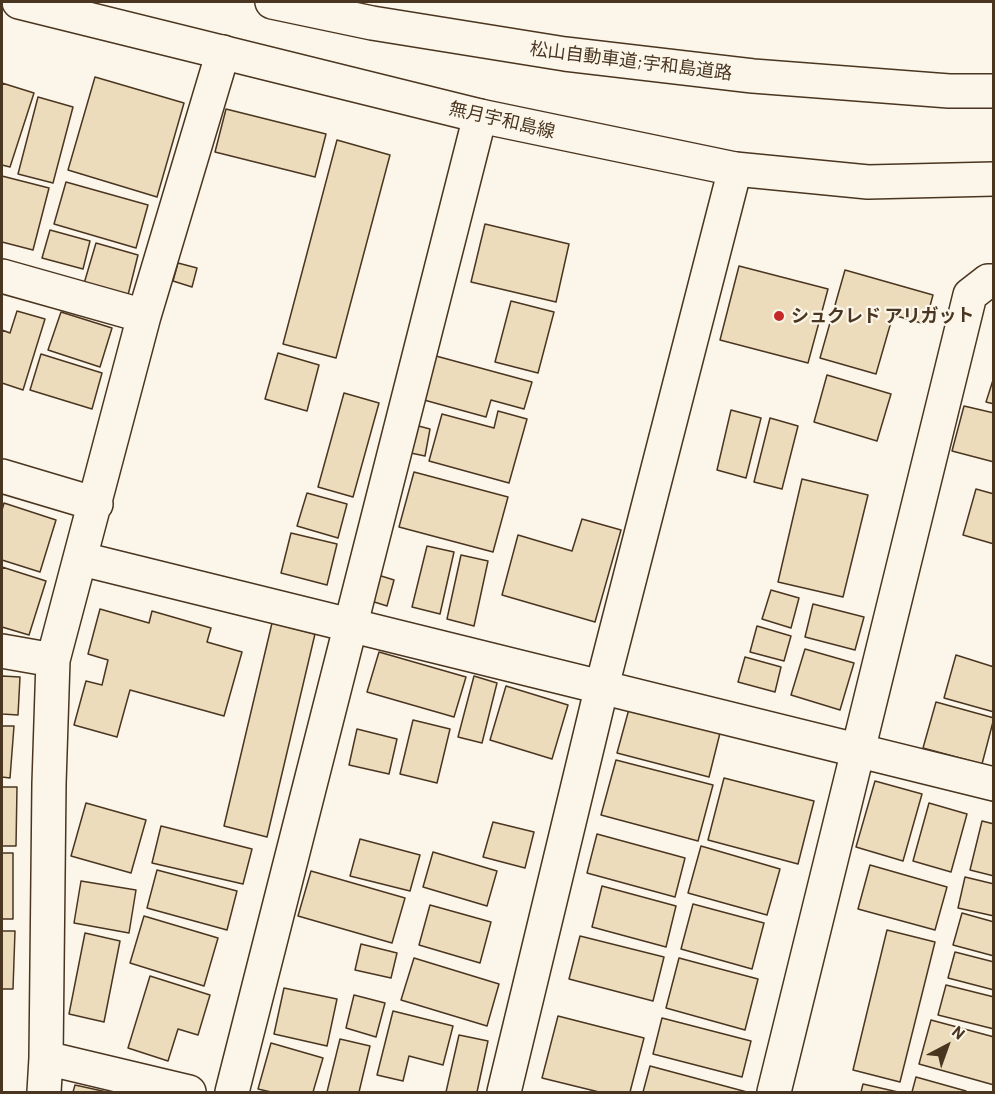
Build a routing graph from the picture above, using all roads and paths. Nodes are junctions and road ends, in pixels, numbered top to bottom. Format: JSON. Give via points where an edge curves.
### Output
{"nodes":[{"id":1,"x":19,"y":2,"type":"edge"},
{"id":2,"x":272,"y":2,"type":"edge"},
{"id":3,"x":223,"y":52,"type":"junction"},
{"id":4,"x":993,"y":91,"type":"edge"},
{"id":5,"x":480,"y":116,"type":"junction"},
{"id":6,"x":735,"y":169,"type":"junction"},
{"id":7,"x":993,"y":179,"type":"edge"},
{"id":8,"x":2,"y":276,"type":"edge"},
{"id":9,"x":993,"y":281,"type":"edge"},
{"id":10,"x":144,"y":316,"type":"junction"},
{"id":11,"x":2,"y":477,"type":"edge"},
{"id":12,"x":96,"y":504,"type":"junction"},
{"id":13,"x":82,"y":559,"type":"junction"},
{"id":14,"x":350,"y":625,"type":"junction"},
{"id":15,"x":2,"y":651,"type":"edge"},
{"id":16,"x":53,"y":660,"type":"junction"},
{"id":17,"x":601,"y":690,"type":"junction"},
{"id":18,"x":860,"y":751,"type":"junction"},
{"id":19,"x":993,"y":784,"type":"edge"},
{"id":20,"x":45,"y":1058,"type":"junction"},
{"id":21,"x":45,"y":1092,"type":"edge"},
{"id":22,"x":189,"y":1092,"type":"edge"},
{"id":23,"x":232,"y":1092,"type":"edge"},
{"id":24,"x":504,"y":1092,"type":"edge"},
{"id":25,"x":774,"y":1092,"type":"edge"}],
"edges":[{"from":1,"to":3,"type":"main road","name":"無月宇和島線"},
{"from":2,"to":4,"type":"main road","name":"松山自動車道;宇和島道路","via":[[372,23],[565,54],[753,76]]},
{"from":3,"to":5,"type":"main road","name":"無月宇和島線"},
{"from":3,"to":10,"type":"main road"},
{"from":5,"to":6,"type":"main road","name":"無月宇和島線"},
{"from":5,"to":14,"type":"main road"},
{"from":6,"to":7,"type":"main road","name":"無月宇和島線","via":[[868,182]]},
{"from":6,"to":17,"type":"main road"},
{"from":8,"to":10,"type":"main road"},
{"from":9,"to":18,"type":"main road","via":[[970,295]]},
{"from":10,"to":12,"type":"main road"},
{"from":11,"to":12,"type":"main road"},
{"from":12,"to":13,"type":"main road"},
{"from":13,"to":14,"type":"main road"},
{"from":13,"to":16,"type":"main road"},
{"from":14,"to":17,"type":"main road"},
{"from":14,"to":23,"type":"main road"},
{"from":15,"to":16,"type":"main road"},
{"from":16,"to":20,"type":"main road"},
{"from":17,"to":18,"type":"main road"},
{"from":17,"to":24,"type":"main road"},
{"from":18,"to":19,"type":"main road"},
{"from":18,"to":25,"type":"main road"},
{"from":20,"to":21,"type":"main road"},
{"from":20,"to":22,"type":"main road"}]}
